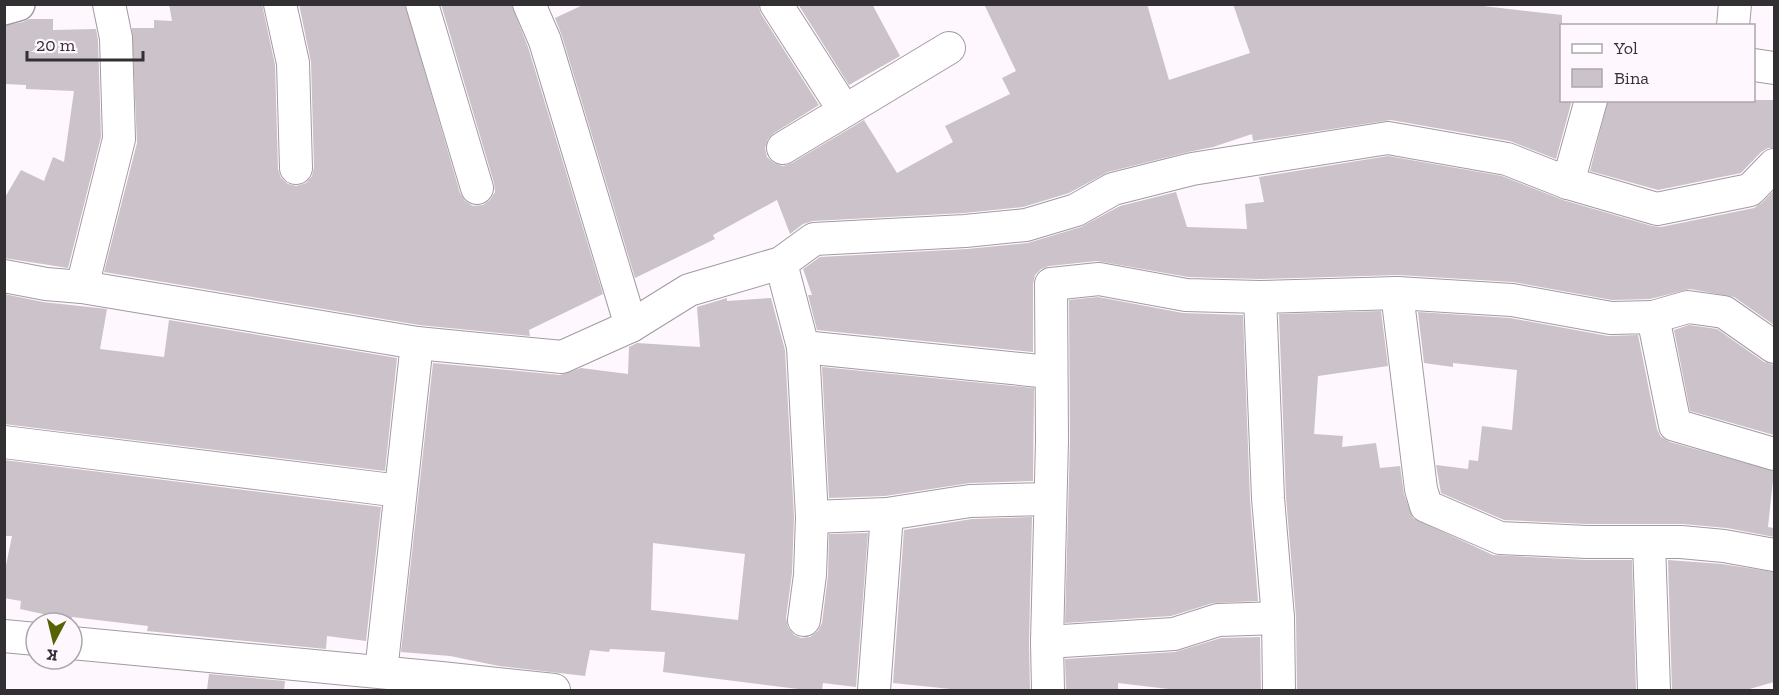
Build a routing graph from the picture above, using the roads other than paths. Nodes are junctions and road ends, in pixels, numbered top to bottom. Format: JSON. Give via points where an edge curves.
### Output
{"nodes":[{"id":1,"x":18,"y":4,"type":"edge"},
{"id":2,"x":109,"y":4,"type":"edge"},
{"id":3,"x":280,"y":4,"type":"edge"},
{"id":4,"x":422,"y":4,"type":"edge"},
{"id":5,"x":529,"y":4,"type":"edge"},
{"id":6,"x":776,"y":4,"type":"edge"},
{"id":7,"x":1735,"y":4,"type":"edge"},
{"id":8,"x":4,"y":8,"type":"edge"},
{"id":9,"x":1732,"y":24,"type":"edge"},
{"id":10,"x":949,"y":48,"type":"dead end"},
{"id":11,"x":1755,"y":65,"type":"edge"},
{"id":12,"x":1774,"y":68,"type":"edge"},
{"id":13,"x":1590,"y":102,"type":"edge"},
{"id":14,"x":844,"y":110,"type":"junction"},
{"id":15,"x":783,"y":148,"type":"dead end"},
{"id":16,"x":1774,"y":165,"type":"edge"},
{"id":17,"x":296,"y":168,"type":"dead end"},
{"id":18,"x":1568,"y":183,"type":"junction"},
{"id":19,"x":477,"y":188,"type":"dead end"},
{"id":20,"x":1762,"y":191,"type":"edge"},
{"id":21,"x":781,"y":263,"type":"junction"},
{"id":22,"x":4,"y":276,"type":"edge"},
{"id":23,"x":82,"y":287,"type":"junction"},
{"id":24,"x":1397,"y":293,"type":"junction"},
{"id":25,"x":1260,"y":297,"type":"junction"},
{"id":26,"x":1653,"y":316,"type":"junction"},
{"id":27,"x":631,"y":326,"type":"junction"},
{"id":28,"x":417,"y":343,"type":"junction"},
{"id":29,"x":1774,"y":346,"type":"edge"},
{"id":30,"x":803,"y":347,"type":"junction"},
{"id":31,"x":1050,"y":372,"type":"junction"},
{"id":32,"x":4,"y":442,"type":"edge"},
{"id":33,"x":1774,"y":454,"type":"edge"},
{"id":34,"x":400,"y":491,"type":"junction"},
{"id":35,"x":1050,"y":499,"type":"junction"},
{"id":36,"x":887,"y":514,"type":"junction"},
{"id":37,"x":812,"y":517,"type":"junction"},
{"id":38,"x":1649,"y":543,"type":"junction"},
{"id":39,"x":1774,"y":555,"type":"edge"},
{"id":40,"x":1278,"y":618,"type":"junction"},
{"id":41,"x":804,"y":620,"type":"dead end"},
{"id":42,"x":4,"y":636,"type":"edge"},
{"id":43,"x":24,"y":638,"type":"edge"},
{"id":44,"x":1047,"y":642,"type":"junction"},
{"id":45,"x":84,"y":644,"type":"edge"},
{"id":46,"x":381,"y":672,"type":"junction"},
{"id":47,"x":441,"y":684,"type":"edge"},
{"id":48,"x":554,"y":690,"type":"edge"},
{"id":49,"x":874,"y":690,"type":"edge"},
{"id":50,"x":1048,"y":690,"type":"edge"},
{"id":51,"x":1279,"y":690,"type":"edge"},
{"id":52,"x":1654,"y":690,"type":"edge"}],
"edges":[{"from":1,"to":8,"type":"street"},
{"from":2,"to":23,"type":"street","via":[[116,38],[119,139]]},
{"from":3,"to":17,"type":"street","via":[[292,63]]},
{"from":4,"to":19,"type":"street"},
{"from":5,"to":27,"type":"street","via":[[545,41]]},
{"from":6,"to":14,"type":"street"},
{"from":7,"to":9,"type":"street"},
{"from":10,"to":14,"type":"street"},
{"from":11,"to":12,"type":"street"},
{"from":13,"to":18,"type":"street"},
{"from":14,"to":15,"type":"street"},
{"from":16,"to":20,"type":"street"},
{"from":18,"to":20,"type":"street","via":[[1657,209]]},
{"from":18,"to":21,"type":"street","via":[[1507,159],[1388,138],[1192,169],[1113,189],[1076,210],[1026,225],[813,238]]},
{"from":21,"to":27,"type":"street","via":[[689,290]]},
{"from":21,"to":30,"type":"street"},
{"from":22,"to":23,"type":"street"},
{"from":23,"to":28,"type":"street"},
{"from":24,"to":25,"type":"street"},
{"from":24,"to":26,"type":"street","via":[[1512,300],[1611,318]]},
{"from":24,"to":38,"type":"street","via":[[1426,506],[1500,538]]},
{"from":25,"to":31,"type":"street","via":[[1186,295],[1099,279],[1051,284]]},
{"from":25,"to":40,"type":"street","via":[[1268,498]]},
{"from":26,"to":29,"type":"street","via":[[1688,308],[1724,312]]},
{"from":26,"to":33,"type":"street","via":[[1674,425]]},
{"from":27,"to":28,"type":"street","via":[[562,357]]},
{"from":28,"to":34,"type":"street"},
{"from":30,"to":31,"type":"street"},
{"from":30,"to":37,"type":"street"},
{"from":31,"to":35,"type":"street"},
{"from":32,"to":34,"type":"street"},
{"from":34,"to":46,"type":"street"},
{"from":35,"to":36,"type":"street","via":[[970,501]]},
{"from":35,"to":44,"type":"street"},
{"from":36,"to":37,"type":"street"},
{"from":36,"to":49,"type":"street"},
{"from":37,"to":41,"type":"street"},
{"from":38,"to":39,"type":"street","via":[[1725,546]]},
{"from":38,"to":52,"type":"street"},
{"from":40,"to":44,"type":"street","via":[[1218,620],[1174,634]]},
{"from":40,"to":51,"type":"street"},
{"from":42,"to":43,"type":"street"},
{"from":44,"to":50,"type":"street"},
{"from":45,"to":46,"type":"street"},
{"from":46,"to":47,"type":"street"},
{"from":47,"to":48,"type":"street"}]}
